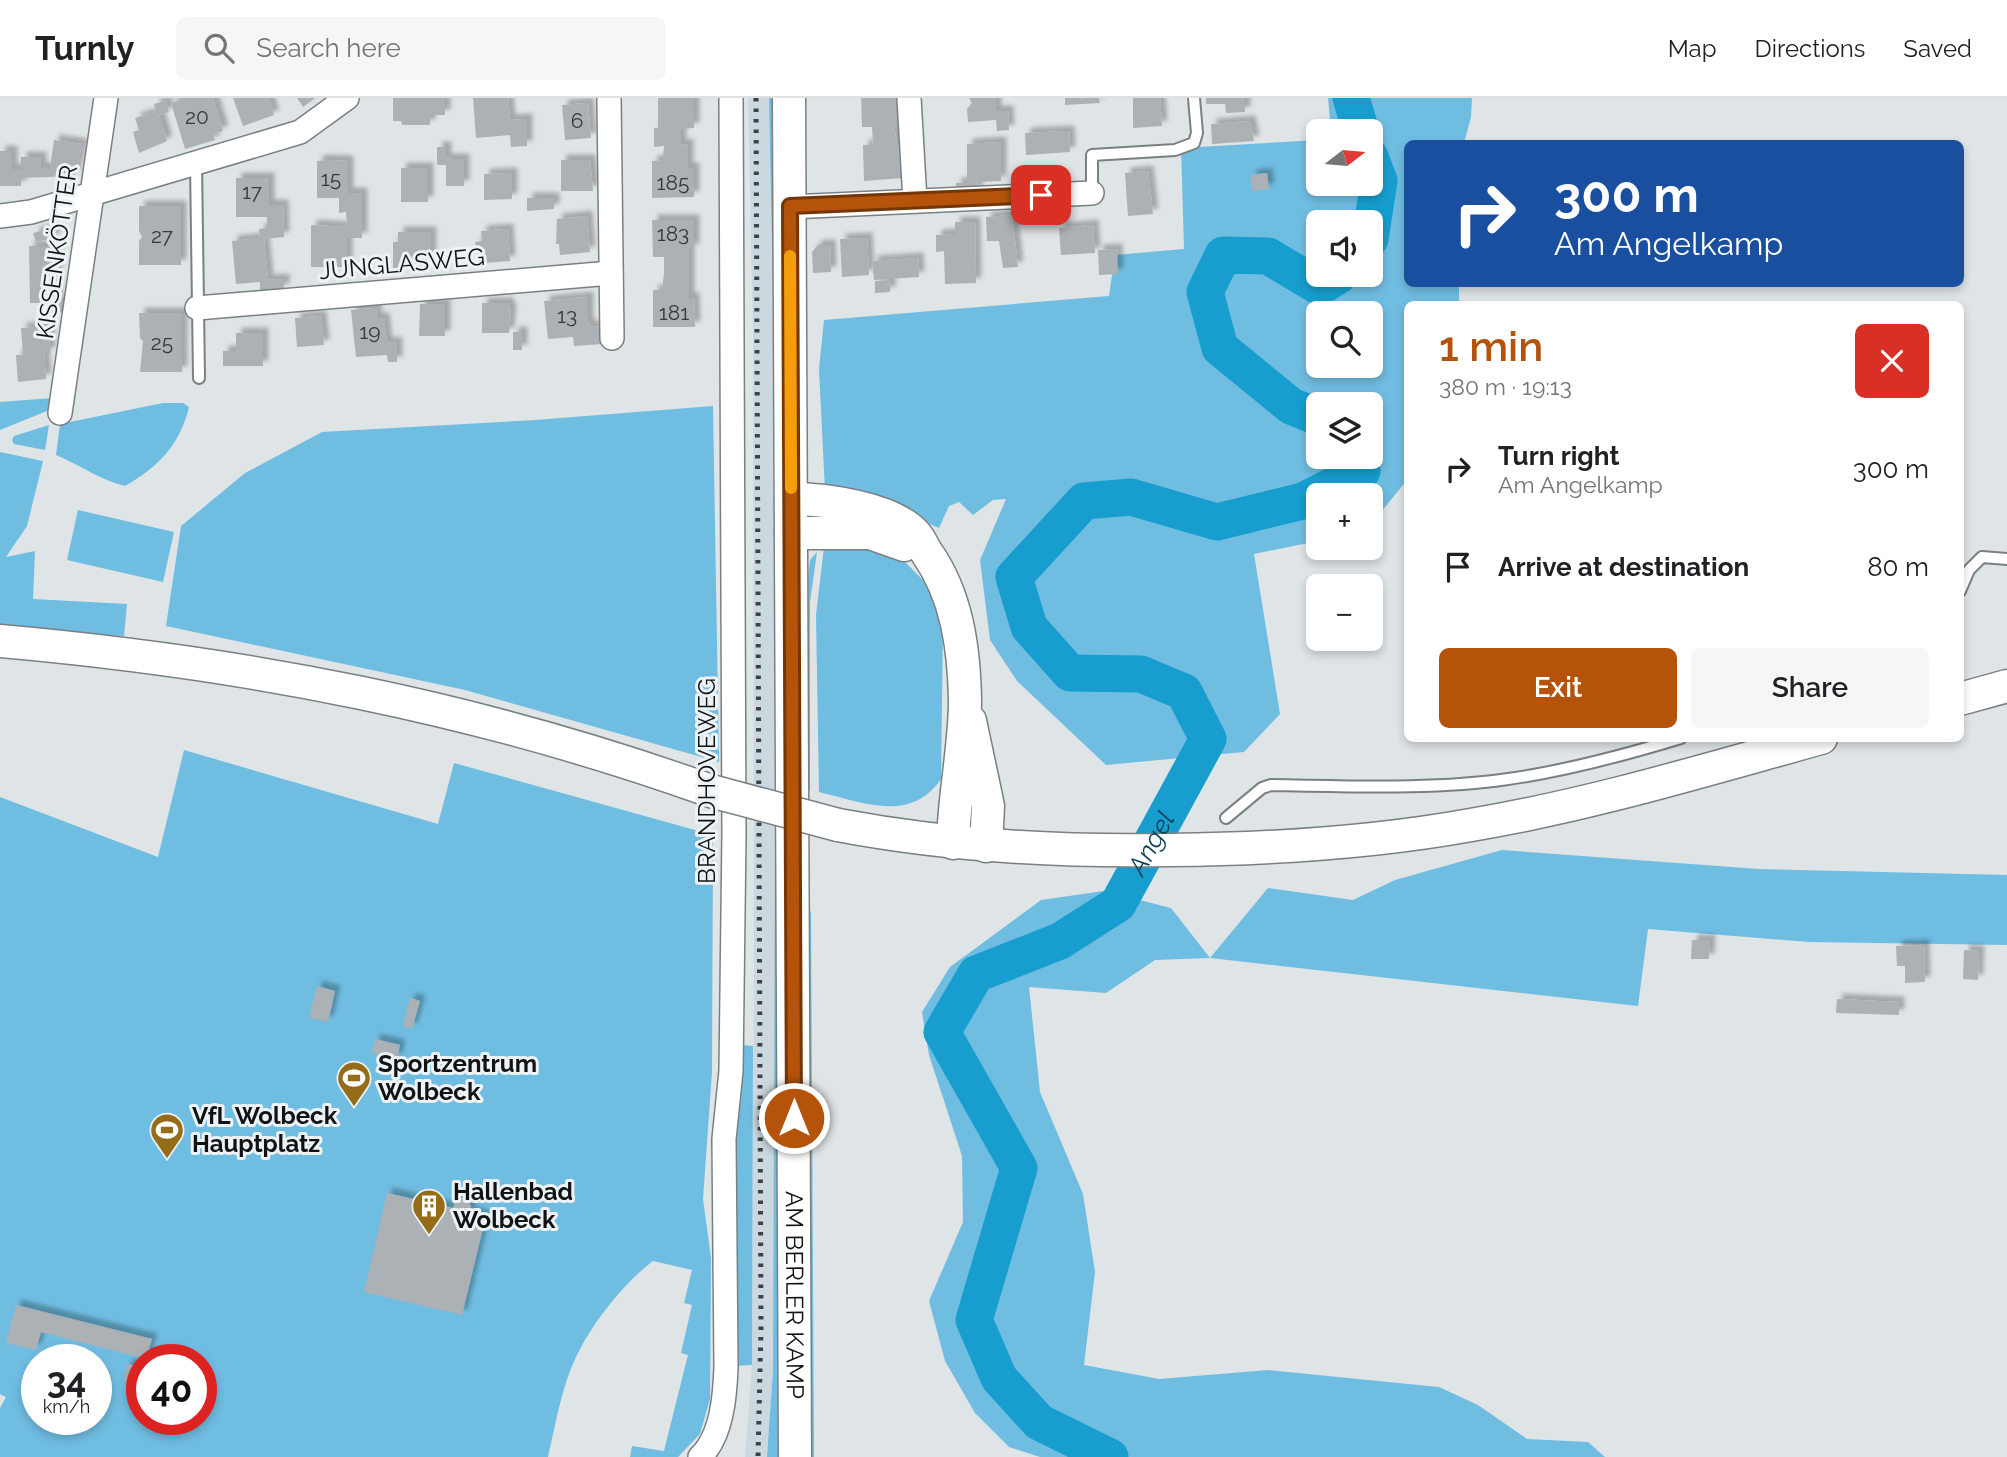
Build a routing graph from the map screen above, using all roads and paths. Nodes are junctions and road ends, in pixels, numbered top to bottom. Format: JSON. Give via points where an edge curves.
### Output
{"nodes":[{"id":1,"x":106,"y":98,"type":"edge"},
{"id":2,"x":347,"y":98,"type":"edge"},
{"id":3,"x":609,"y":98,"type":"edge"},
{"id":4,"x":731,"y":98,"type":"edge"},
{"id":5,"x":789,"y":98,"type":"edge"},
{"id":6,"x":909,"y":98,"type":"edge"},
{"id":7,"x":1194,"y":98,"type":"edge"},
{"id":8,"x":196,"y":162,"type":"junction"},
{"id":9,"x":93,"y":191,"type":"junction"},
{"id":10,"x":1092,"y":193,"type":"joint"},
{"id":11,"x":915,"y":201,"type":"junction"},
{"id":12,"x":790,"y":206,"type":"junction"},
{"id":13,"x":0,"y":216,"type":"edge"},
{"id":14,"x":611,"y":272,"type":"junction"},
{"id":15,"x":197,"y":308,"type":"junction"},
{"id":16,"x":612,"y":338,"type":"dead end"},
{"id":17,"x":199,"y":378,"type":"dead end"},
{"id":18,"x":60,"y":413,"type":"dead end"},
{"id":19,"x":791,"y":499,"type":"junction"},
{"id":20,"x":792,"y":533,"type":"junction"},
{"id":21,"x":925,"y":551,"type":"junction"},
{"id":22,"x":2007,"y":559,"type":"edge"},
{"id":23,"x":1964,"y":582,"type":"edge"},
{"id":24,"x":0,"y":641,"type":"edge"},
{"id":25,"x":2007,"y":686,"type":"edge"},
{"id":26,"x":1964,"y":698,"type":"edge"},
{"id":27,"x":965,"y":702,"type":"junction"},
{"id":28,"x":1665,"y":742,"type":"edge"},
{"id":29,"x":1806,"y":742,"type":"edge"},
{"id":30,"x":1226,"y":818,"type":"dead end"},
{"id":31,"x":953,"y":843,"type":"junction"},
{"id":32,"x":986,"y":846,"type":"junction"},
{"id":33,"x":700,"y":1457,"type":"edge"},
{"id":34,"x":795,"y":1457,"type":"edge"}],
"edges":[{"from":1,"to":9,"type":"street","name":"KISSENKÖTTER"},
{"from":2,"to":8,"type":"street","via":[[300,132]]},
{"from":3,"to":14,"type":"street"},
{"from":4,"to":33,"type":"street","name":"BRANDHOVEWEG","via":[[734,834],[731,1071],[724,1139],[726,1378],[725,1401],[707,1450]]},
{"from":5,"to":12,"type":"main road","name":"AM BERLER KAMP"},
{"from":6,"to":11,"type":"street"},
{"from":7,"to":10,"type":"lane","via":[[1194,143],[1175,150],[1092,155]]},
{"from":8,"to":9,"type":"street"},
{"from":8,"to":15,"type":"lane"},
{"from":9,"to":13,"type":"street","via":[[31,212]]},
{"from":9,"to":18,"type":"street","name":"KISSENKÖTTER"},
{"from":10,"to":11,"type":"street"},
{"from":11,"to":12,"type":"street"},
{"from":12,"to":19,"type":"main road","name":"AM BERLER KAMP"},
{"from":14,"to":15,"type":"street","name":"JUNGLASWEG"},
{"from":14,"to":16,"type":"street"},
{"from":15,"to":17,"type":"lane"},
{"from":19,"to":20,"type":"main road","name":"AM BERLER KAMP"},
{"from":19,"to":21,"type":"main road","via":[[821,499],[880,514],[916,535]]},
{"from":20,"to":21,"type":"main road","via":[[870,533]]},
{"from":20,"to":34,"type":"main road","name":"AM BERLER KAMP"},
{"from":21,"to":27,"type":"main road","via":[[942,575],[954,607]]},
{"from":22,"to":23,"type":"lane","via":[[1982,557]]},
{"from":24,"to":31,"type":"main road","bridge":true,"via":[[160,656],[292,677],[501,723],[711,791],[838,824]]},
{"from":25,"to":26,"type":"main road"},
{"from":27,"to":31,"type":"main road"},
{"from":27,"to":32,"type":"main road","via":[[988,806]]},
{"from":28,"to":30,"type":"lane","via":[[1505,780],[1271,785]]},
{"from":29,"to":32,"type":"main road","via":[[1595,800],[1371,841],[1254,849],[1043,851]]},
{"from":31,"to":32,"type":"main road"}]}
